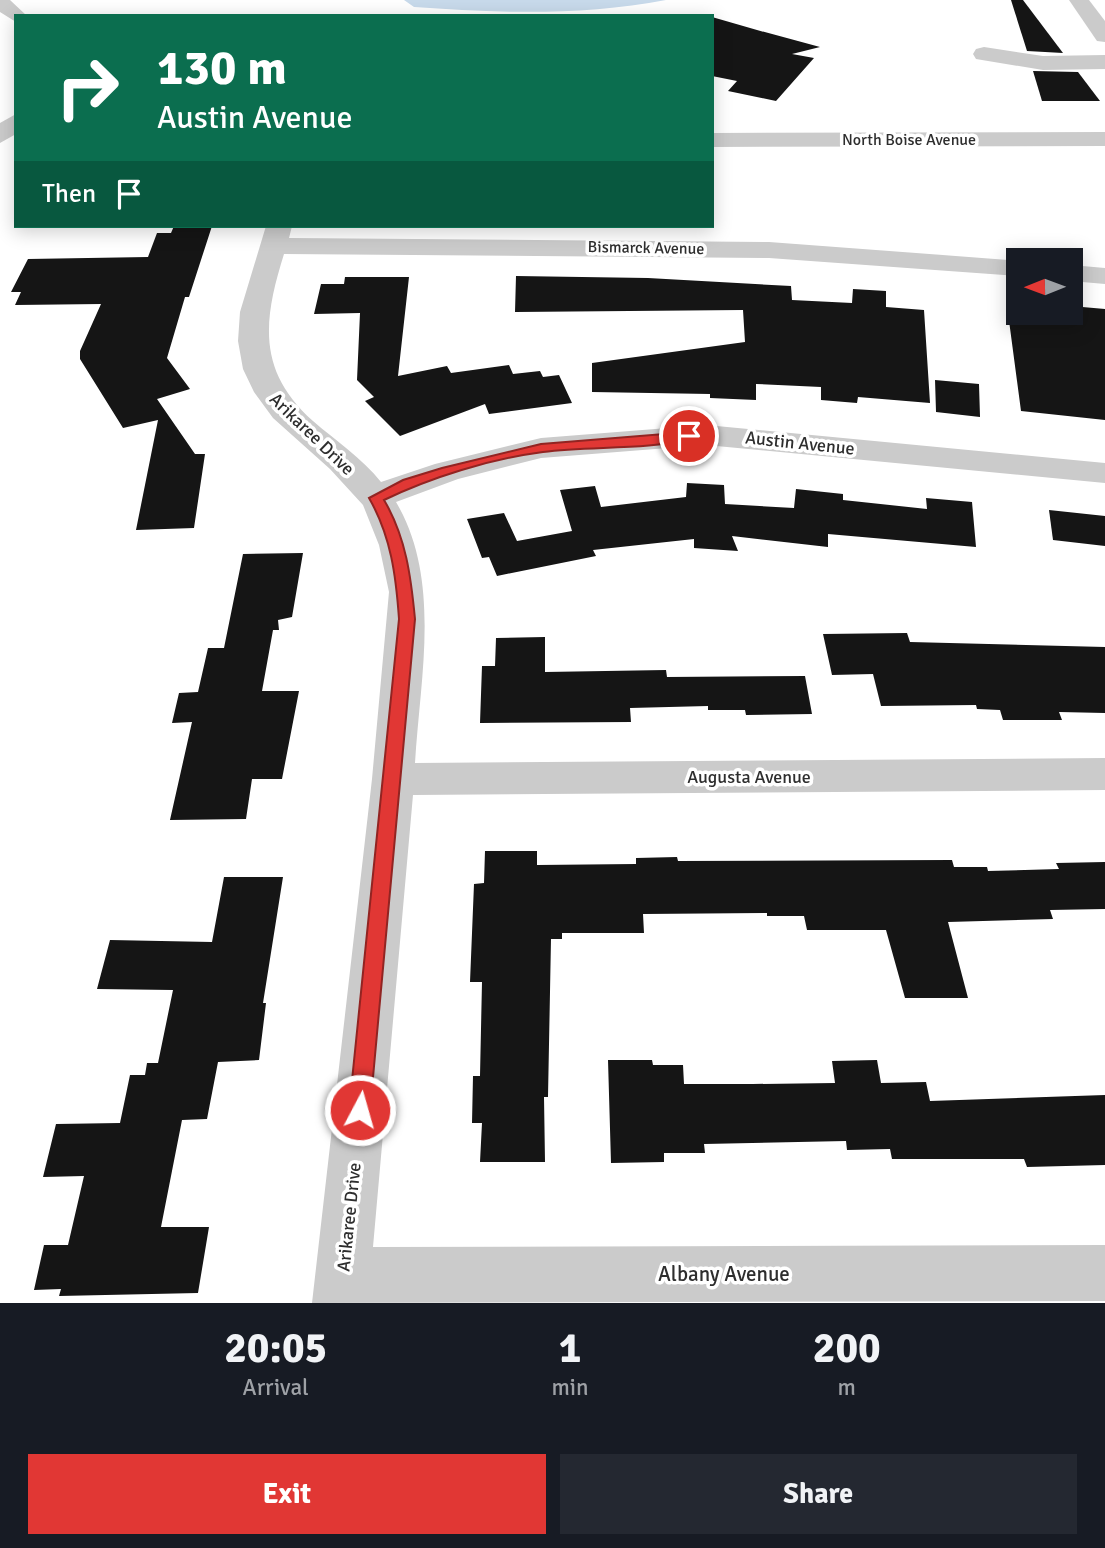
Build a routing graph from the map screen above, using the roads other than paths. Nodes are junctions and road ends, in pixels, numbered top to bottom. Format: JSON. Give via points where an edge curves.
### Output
{"nodes":[{"id":1,"x":1079,"y":0,"type":"edge"},
{"id":2,"x":0,"y":2,"type":"edge"},
{"id":3,"x":15,"y":14,"type":"edge"},
{"id":4,"x":1105,"y":36,"type":"edge"},
{"id":5,"x":984,"y":54,"type":"dead end"},
{"id":6,"x":1105,"y":62,"type":"edge"},
{"id":7,"x":14,"y":123,"type":"edge"},
{"id":8,"x":0,"y":135,"type":"edge"},
{"id":9,"x":1105,"y":139,"type":"edge"},
{"id":10,"x":714,"y":140,"type":"edge"},
{"id":11,"x":276,"y":236,"type":"edge"},
{"id":12,"x":1006,"y":267,"type":"edge"},
{"id":13,"x":1083,"y":274,"type":"edge"},
{"id":14,"x":1105,"y":276,"type":"edge"},
{"id":15,"x":1105,"y":473,"type":"edge"},
{"id":16,"x":376,"y":498,"type":"junction"},
{"id":17,"x":1105,"y":774,"type":"edge"},
{"id":18,"x":394,"y":779,"type":"junction"},
{"id":19,"x":1105,"y":1273,"type":"edge"},
{"id":20,"x":342,"y":1289,"type":"edge"}],
"edges":[{"from":1,"to":4,"type":"street"},
{"from":2,"to":3,"type":"street"},
{"from":5,"to":6,"type":"street","via":[[1043,63]]},
{"from":7,"to":8,"type":"street"},
{"from":9,"to":10,"type":"street","name":"North Boise Avenue"},
{"from":11,"to":12,"type":"street","name":"Bismarck Avenue","via":[[769,250]]},
{"from":11,"to":16,"type":"street","name":"Arikaree Drive","via":[[253,322],[260,376],[277,407],[332,452]]},
{"from":13,"to":14,"type":"street"},
{"from":15,"to":16,"type":"street","name":"Austin Avenue","via":[[750,437],[694,436],[541,449],[447,471]]},
{"from":16,"to":18,"type":"street","name":"Arikaree Drive","via":[[387,516],[407,592]]},
{"from":17,"to":18,"type":"street","name":"Augusta Avenue"},
{"from":18,"to":20,"type":"street","name":"Arikaree Drive"},
{"from":19,"to":20,"type":"street","name":"Albany Avenue"}]}
